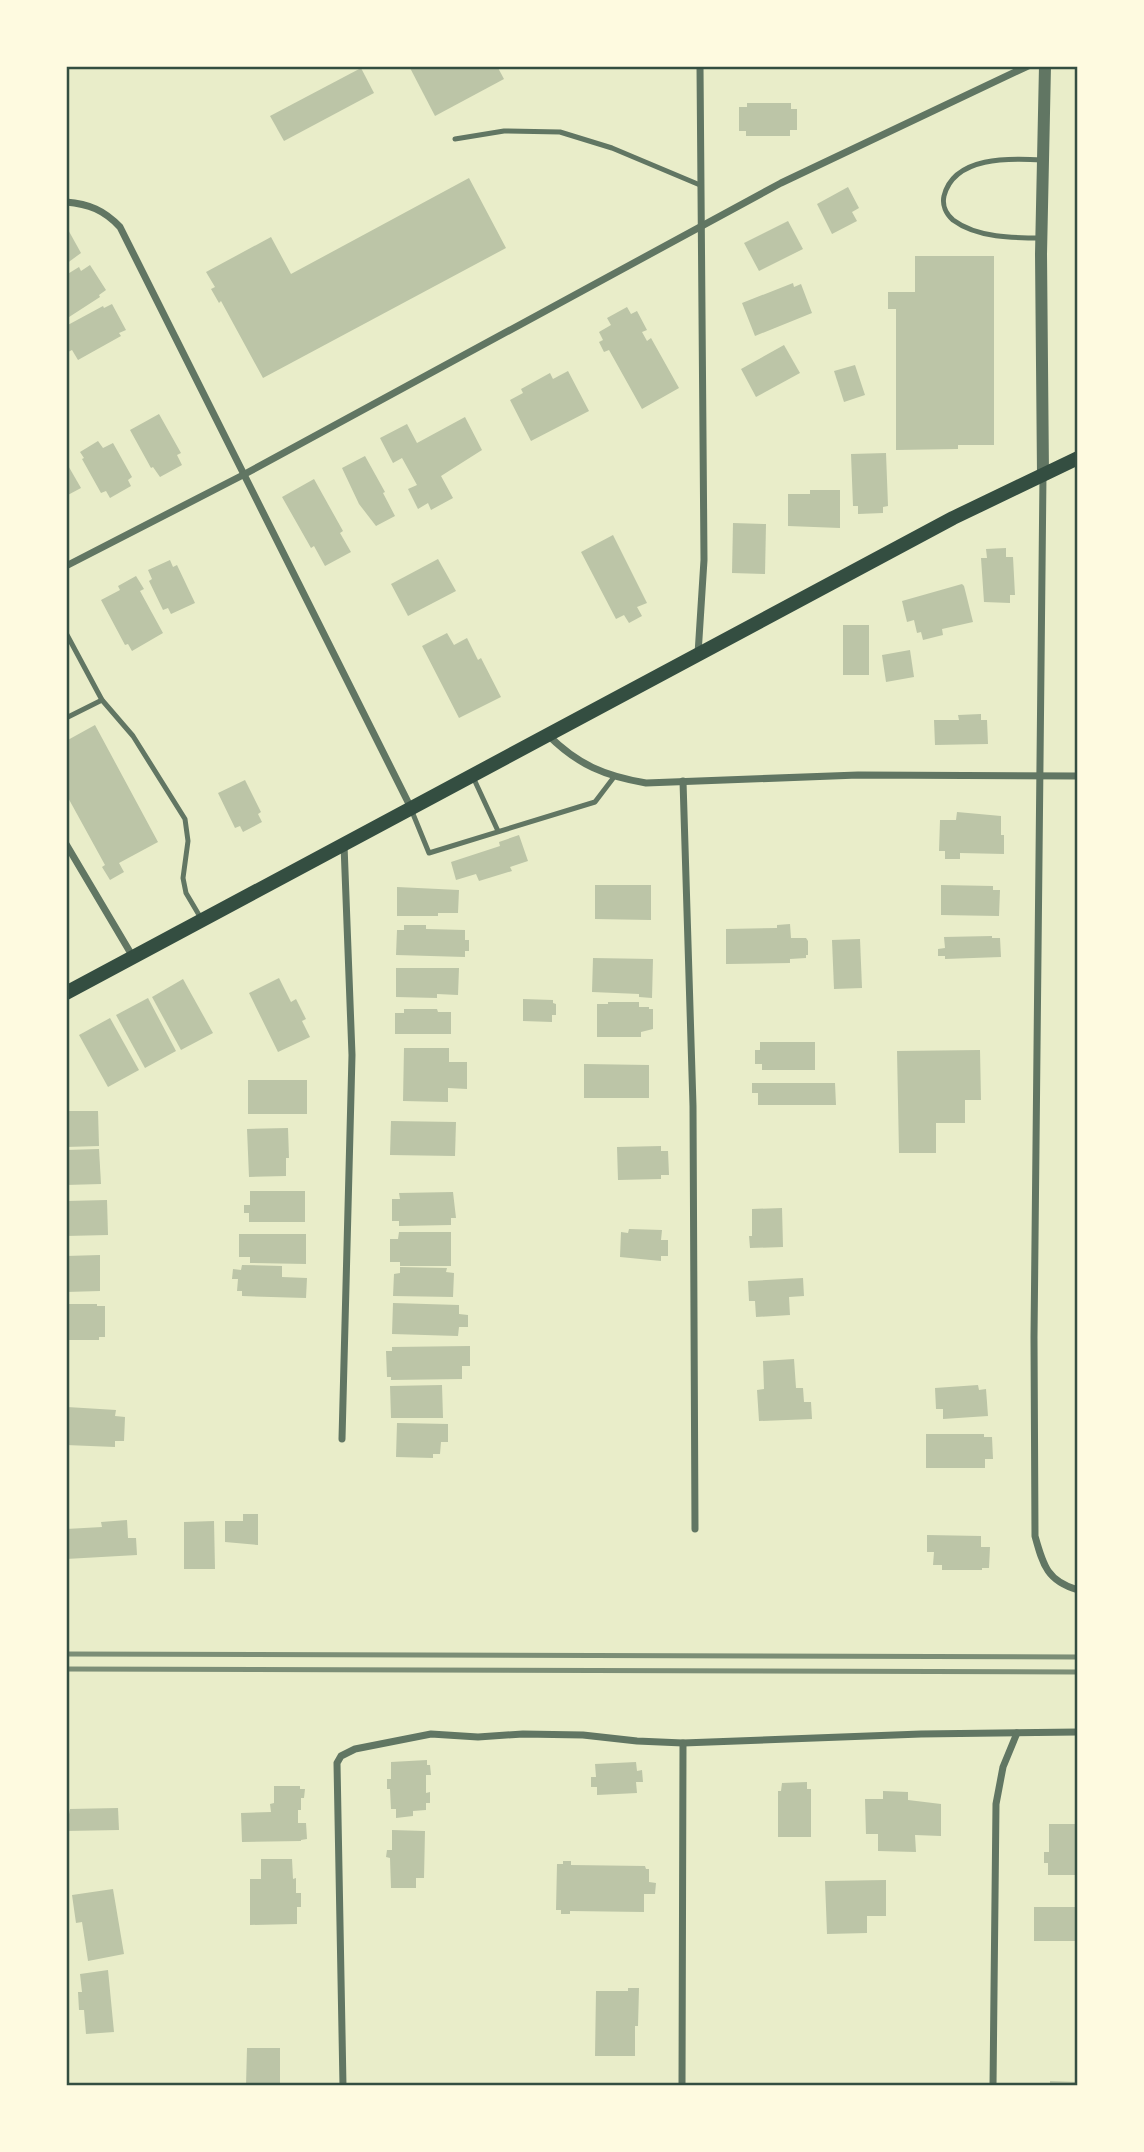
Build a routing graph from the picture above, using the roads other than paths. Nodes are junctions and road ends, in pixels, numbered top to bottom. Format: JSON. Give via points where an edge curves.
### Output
{"nodes":[{"id":1,"x":700,"y":66,"type":"edge"},
{"id":2,"x":1028,"y":66,"type":"edge"},
{"id":3,"x":1045,"y":66,"type":"edge"},
{"id":4,"x":455,"y":139,"type":"dead end"},
{"id":5,"x":1043,"y":160,"type":"junction"},
{"id":6,"x":700,"y":185,"type":"junction"},
{"id":7,"x":66,"y":202,"type":"edge"},
{"id":8,"x":701,"y":227,"type":"junction"},
{"id":9,"x":1042,"y":238,"type":"junction"},
{"id":10,"x":1077,"y":458,"type":"edge"},
{"id":11,"x":1043,"y":474,"type":"junction"},
{"id":12,"x":243,"y":475,"type":"junction"},
{"id":13,"x":66,"y":566,"type":"edge"},
{"id":14,"x":66,"y":633,"type":"edge"},
{"id":15,"x":698,"y":654,"type":"junction"},
{"id":16,"x":102,"y":700,"type":"junction"},
{"id":17,"x":66,"y":718,"type":"edge"},
{"id":18,"x":547,"y":735,"type":"junction"},
{"id":19,"x":472,"y":775,"type":"junction"},
{"id":20,"x":1042,"y":776,"type":"junction"},
{"id":21,"x":1077,"y":776,"type":"edge"},
{"id":22,"x":614,"y":777,"type":"junction"},
{"id":23,"x":683,"y":782,"type":"junction"},
{"id":24,"x":411,"y":808,"type":"junction"},
{"id":25,"x":498,"y":831,"type":"junction"},
{"id":26,"x":344,"y":843,"type":"junction"},
{"id":27,"x":66,"y":844,"type":"edge"},
{"id":28,"x":202,"y":920,"type":"junction"},
{"id":29,"x":132,"y":957,"type":"junction"},
{"id":30,"x":66,"y":993,"type":"edge"},
{"id":31,"x":342,"y":1439,"type":"dead end"},
{"id":32,"x":695,"y":1529,"type":"dead end"},
{"id":33,"x":1077,"y":1590,"type":"edge"},
{"id":34,"x":1077,"y":1732,"type":"edge"},
{"id":35,"x":1017,"y":1733,"type":"junction"},
{"id":36,"x":683,"y":1743,"type":"junction"},
{"id":37,"x":343,"y":2085,"type":"edge"},
{"id":38,"x":682,"y":2085,"type":"edge"},
{"id":39,"x":993,"y":2085,"type":"edge"}],
"edges":[{"from":1,"to":6,"type":"street"},
{"from":2,"to":8,"type":"street","via":[[781,183]]},
{"from":3,"to":5,"type":"street"},
{"from":4,"to":6,"type":"lane","via":[[504,131],[560,132]]},
{"from":5,"to":9,"type":"street"},
{"from":5,"to":9,"type":"lane","via":[[985,162],[966,169],[943,199],[945,210],[962,225],[1002,236]]},
{"from":6,"to":8,"type":"street"},
{"from":7,"to":12,"type":"street","via":[[88,204],[120,227]]},
{"from":8,"to":12,"type":"street"},
{"from":8,"to":15,"type":"street","via":[[704,560]]},
{"from":9,"to":11,"type":"street"},
{"from":10,"to":11,"type":"main road"},
{"from":11,"to":15,"type":"main road"},
{"from":11,"to":20,"type":"street"},
{"from":12,"to":13,"type":"street"},
{"from":12,"to":24,"type":"street"},
{"from":14,"to":16,"type":"lane"},
{"from":15,"to":18,"type":"main road"},
{"from":16,"to":17,"type":"lane"},
{"from":16,"to":28,"type":"lane","via":[[133,736],[185,819],[188,841],[183,878]]},
{"from":18,"to":19,"type":"main road"},
{"from":18,"to":22,"type":"street","via":[[585,765]]},
{"from":19,"to":24,"type":"main road"},
{"from":19,"to":25,"type":"lane"},
{"from":20,"to":21,"type":"street"},
{"from":20,"to":23,"type":"street","via":[[858,775]]},
{"from":20,"to":33,"type":"street","via":[[1035,1536],[1051,1577]]},
{"from":22,"to":23,"type":"street","via":[[646,783]]},
{"from":22,"to":25,"type":"lane","via":[[595,802]]},
{"from":23,"to":32,"type":"street","via":[[693,1106]]},
{"from":24,"to":25,"type":"lane","via":[[429,853]]},
{"from":24,"to":26,"type":"main road"},
{"from":26,"to":28,"type":"main road"},
{"from":26,"to":31,"type":"street","via":[[352,1055]]},
{"from":27,"to":29,"type":"street"},
{"from":28,"to":29,"type":"main road"},
{"from":29,"to":30,"type":"main road"},
{"from":34,"to":35,"type":"street"},
{"from":35,"to":36,"type":"street"},
{"from":35,"to":39,"type":"street","via":[[1003,1767],[996,1804]]},
{"from":36,"to":37,"type":"street","via":[[583,1735],[431,1734],[341,1756],[337,1763]]},
{"from":36,"to":38,"type":"street"}]}
